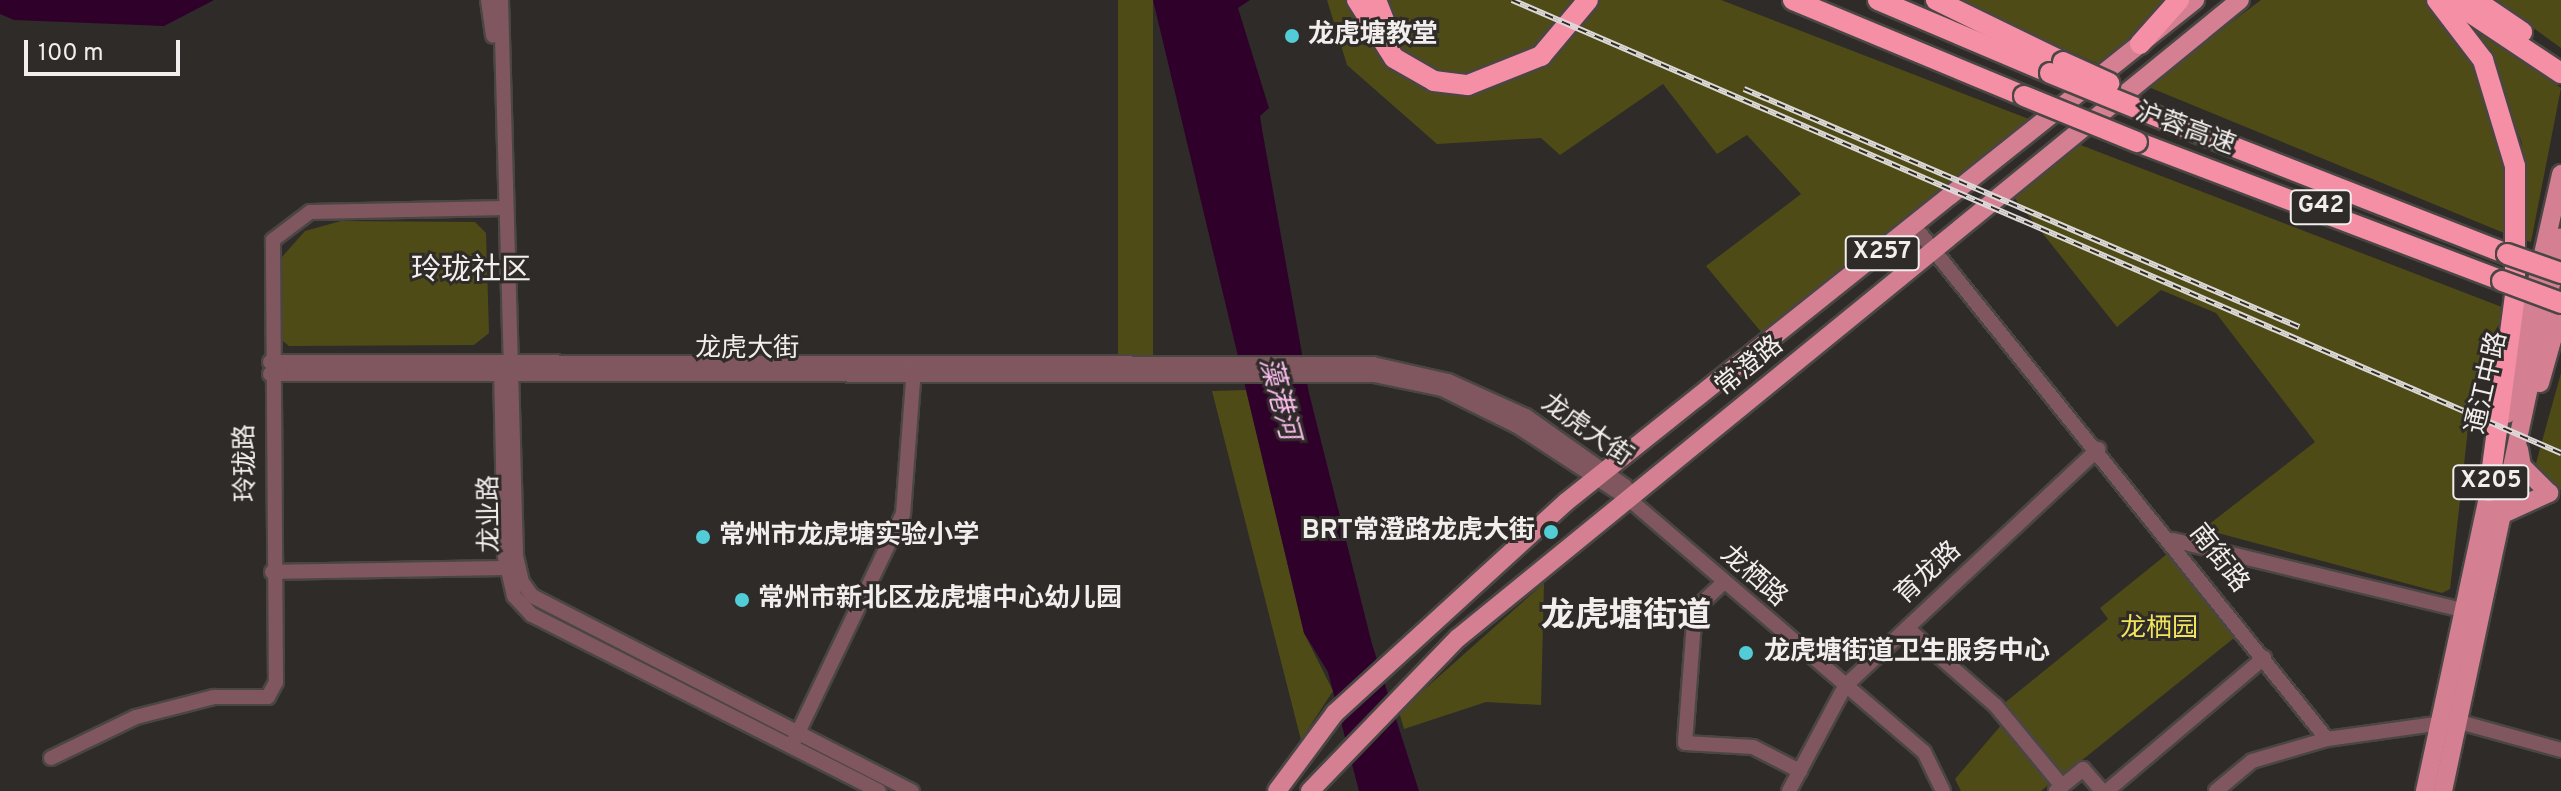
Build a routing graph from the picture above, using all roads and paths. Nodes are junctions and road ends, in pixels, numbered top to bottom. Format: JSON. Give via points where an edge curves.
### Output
{"nodes":[{"id":1,"x":490,"y":0,"type":"edge"},
{"id":2,"x":502,"y":0,"type":"edge"},
{"id":3,"x":1357,"y":0,"type":"edge"},
{"id":4,"x":1376,"y":0,"type":"edge"},
{"id":5,"x":1573,"y":0,"type":"edge"},
{"id":6,"x":1588,"y":0,"type":"edge"},
{"id":7,"x":1779,"y":0,"type":"edge"},
{"id":8,"x":1793,"y":0,"type":"edge"},
{"id":9,"x":1878,"y":0,"type":"edge"},
{"id":10,"x":1936,"y":0,"type":"edge"},
{"id":11,"x":2179,"y":0,"type":"edge"},
{"id":12,"x":2195,"y":0,"type":"edge"},
{"id":13,"x":2240,"y":0,"type":"edge"},
{"id":14,"x":2437,"y":0,"type":"edge"},
{"id":15,"x":2451,"y":0,"type":"edge"},
{"id":16,"x":2475,"y":0,"type":"edge"},
{"id":17,"x":497,"y":32,"type":"junction"},
{"id":18,"x":2140,"y":44,"type":"junction"},
{"id":19,"x":1914,"y":50,"type":"junction"},
{"id":20,"x":2556,"y":62,"type":"edge"},
{"id":21,"x":2057,"y":67,"type":"junction"},
{"id":22,"x":2561,"y":174,"type":"edge"},
{"id":23,"x":502,"y":208,"type":"junction"},
{"id":24,"x":1915,"y":227,"type":"junction"},
{"id":25,"x":2561,"y":237,"type":"edge"},
{"id":26,"x":1935,"y":249,"type":"junction"},
{"id":27,"x":2561,"y":273,"type":"edge"},
{"id":28,"x":2561,"y":306,"type":"edge"},
{"id":29,"x":506,"y":367,"type":"junction"},
{"id":30,"x":270,"y":368,"type":"junction"},
{"id":31,"x":914,"y":369,"type":"junction"},
{"id":32,"x":2098,"y":449,"type":"junction"},
{"id":33,"x":2517,"y":455,"type":"junction"},
{"id":34,"x":1602,"y":477,"type":"junction"},
{"id":35,"x":2489,"y":491,"type":"junction"},
{"id":36,"x":2555,"y":496,"type":"edge"},
{"id":37,"x":1630,"y":500,"type":"junction"},
{"id":38,"x":2503,"y":514,"type":"junction"},
{"id":39,"x":2173,"y":540,"type":"junction"},
{"id":40,"x":511,"y":568,"type":"junction"},
{"id":41,"x":272,"y":572,"type":"junction"},
{"id":42,"x":1722,"y":584,"type":"junction"},
{"id":43,"x":2462,"y":610,"type":"junction"},
{"id":44,"x":1907,"y":628,"type":"junction"},
{"id":45,"x":2264,"y":658,"type":"junction"},
{"id":46,"x":1845,"y":686,"type":"junction"},
{"id":47,"x":2448,"y":721,"type":"junction"},
{"id":48,"x":2327,"y":739,"type":"junction"},
{"id":49,"x":794,"y":741,"type":"junction"},
{"id":50,"x":2561,"y":750,"type":"edge"},
{"id":51,"x":51,"y":758,"type":"dead end"},
{"id":52,"x":1800,"y":771,"type":"junction"},
{"id":53,"x":2059,"y":789,"type":"edge"},
{"id":54,"x":879,"y":791,"type":"edge"},
{"id":55,"x":912,"y":791,"type":"edge"},
{"id":56,"x":1277,"y":791,"type":"edge"},
{"id":57,"x":1310,"y":791,"type":"edge"},
{"id":58,"x":1789,"y":791,"type":"edge"},
{"id":59,"x":1943,"y":791,"type":"edge"},
{"id":60,"x":2104,"y":791,"type":"edge"},
{"id":61,"x":2216,"y":791,"type":"edge"},
{"id":62,"x":2425,"y":791,"type":"edge"},
{"id":63,"x":2443,"y":791,"type":"edge"}],
"edges":[{"from":1,"to":17,"type":"street","name":"龙业路"},
{"from":2,"to":17,"type":"street","name":"龙业路"},
{"from":3,"to":6,"type":"highway","via":[[1394,58],[1434,81],[1468,85],[1541,56]]},
{"from":4,"to":5,"type":"highway","via":[[1387,32],[1407,56],[1444,74],[1468,76],[1527,53]]},
{"from":7,"to":19,"type":"highway"},
{"from":8,"to":19,"type":"highway","name":"沪蓉高速","number":"G42"},
{"from":9,"to":21,"type":"highway"},
{"from":10,"to":21,"type":"highway"},
{"from":11,"to":18,"type":"highway"},
{"from":12,"to":18,"type":"main road","name":"常澄路","number":"X257"},
{"from":13,"to":26,"type":"main road","name":"常澄路","number":"X257"},
{"from":14,"to":35,"type":"highway","via":[[2483,60],[2515,166],[2515,295]]},
{"from":15,"to":20,"type":"highway"},
{"from":16,"to":20,"type":"highway"},
{"from":17,"to":23,"type":"street","name":"龙业路"},
{"from":18,"to":24,"type":"main road","name":"常澄路","number":"X257"},
{"from":19,"to":28,"type":"highway","name":"沪蓉高速","number":"G42","bridge":true},
{"from":21,"to":27,"type":"highway","bridge":true,"via":[[2402,215]]},
{"from":22,"to":35,"type":"main road","name":"通江中路","number":"X205"},
{"from":23,"to":29,"type":"street","name":"龙业路"},
{"from":23,"to":30,"type":"street","name":"玲珑路","via":[[310,212],[287,225],[273,240],[268,265]]},
{"from":24,"to":26,"type":"street","name":"南街路"},
{"from":24,"to":34,"type":"main road","name":"常澄路","number":"X257"},
{"from":25,"to":33,"type":"main road","name":"通江中路","number":"X205"},
{"from":26,"to":32,"type":"street","name":"南街路"},
{"from":26,"to":37,"type":"main road","name":"常澄路","number":"X257"},
{"from":28,"to":33,"type":"main road"},
{"from":29,"to":30,"type":"street","name":"龙虎大街"},
{"from":29,"to":31,"type":"street","name":"龙虎大街"},
{"from":29,"to":40,"type":"street","name":"龙业路"},
{"from":30,"to":41,"type":"street","name":"玲珑路"},
{"from":31,"to":34,"type":"street","name":"龙虎大街","via":[[1373,364],[1448,381],[1526,416]]},
{"from":31,"to":49,"type":"street","via":[[903,514]]},
{"from":32,"to":39,"type":"street","name":"南街路"},
{"from":32,"to":44,"type":"street","name":"育龙路"},
{"from":33,"to":36,"type":"main road"},
{"from":33,"to":38,"type":"main road","name":"通江中路","number":"X205"},
{"from":34,"to":37,"type":"street","name":"龙虎大街"},
{"from":34,"to":56,"type":"main road","name":"常澄路","number":"X257","via":[[1335,713]]},
{"from":35,"to":43,"type":"main road","name":"通江中路","number":"X205"},
{"from":36,"to":38,"type":"main road"},
{"from":37,"to":42,"type":"street","name":"龙栖路"},
{"from":37,"to":57,"type":"main road","name":"常澄路","number":"X257","via":[[1397,694]]},
{"from":38,"to":47,"type":"main road","name":"通江中路","number":"X205"},
{"from":39,"to":43,"type":"street"},
{"from":39,"to":45,"type":"street","name":"南街路"},
{"from":40,"to":41,"type":"street"},
{"from":40,"to":49,"type":"street","name":"龙业路","via":[[532,596]]},
{"from":41,"to":51,"type":"street","name":"玲珑路","via":[[276,682],[268,697],[178,703]]},
{"from":42,"to":46,"type":"street","name":"龙栖路"},
{"from":42,"to":52,"type":"street","via":[[1695,609],[1685,743],[1753,747]]},
{"from":43,"to":47,"type":"main road","name":"通江中路","number":"X205"},
{"from":44,"to":46,"type":"street","name":"育龙路"},
{"from":44,"to":53,"type":"street","via":[[1996,706]]},
{"from":45,"to":48,"type":"street","name":"南街路"},
{"from":45,"to":60,"type":"street"},
{"from":46,"to":52,"type":"street","name":"育龙路"},
{"from":46,"to":59,"type":"street","name":"龙栖路","via":[[1924,752]]},
{"from":47,"to":48,"type":"street"},
{"from":47,"to":50,"type":"street"},
{"from":47,"to":62,"type":"main road","name":"通江中路","number":"X205"},
{"from":47,"to":63,"type":"main road","name":"通江中路","number":"X205"},
{"from":48,"to":61,"type":"street","via":[[2252,761]]},
{"from":49,"to":54,"type":"street","name":"龙业路"},
{"from":49,"to":55,"type":"street","name":"龙业路"},
{"from":52,"to":58,"type":"street","name":"育龙路"},
{"from":53,"to":60,"type":"street","via":[[2083,769]]}]}
